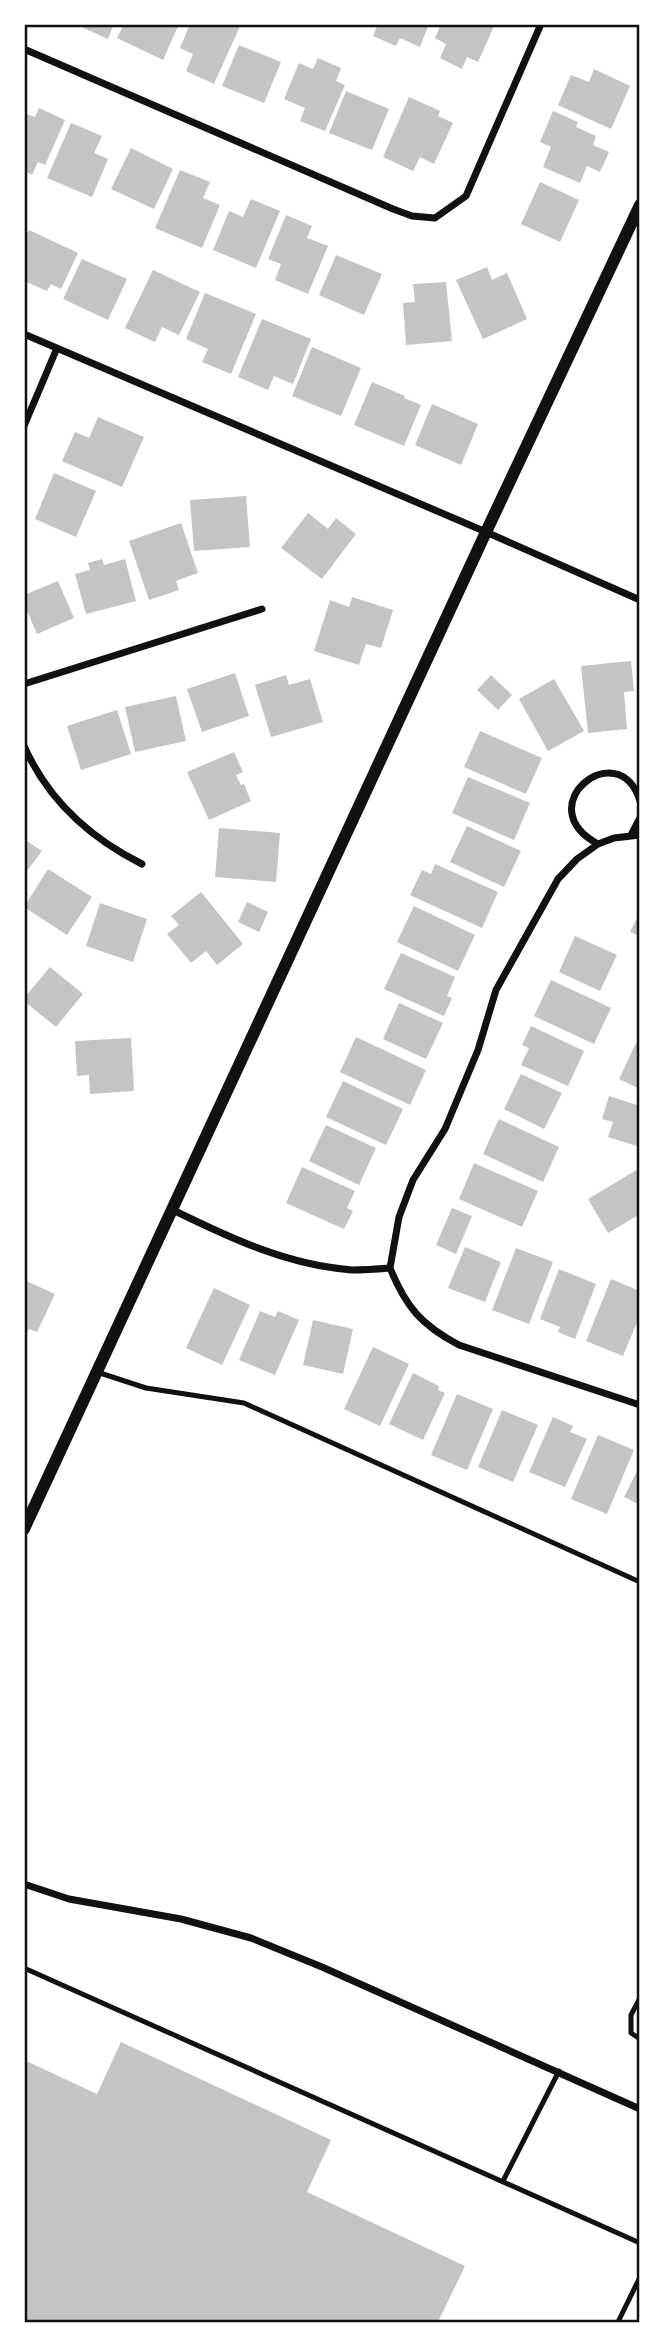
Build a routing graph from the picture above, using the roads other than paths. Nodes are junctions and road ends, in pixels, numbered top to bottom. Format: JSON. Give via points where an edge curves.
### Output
{"nodes":[{"id":1,"x":541,"y":24,"type":"edge"},
{"id":2,"x":24,"y":49,"type":"edge"},
{"id":3,"x":639,"y":205,"type":"edge"},
{"id":4,"x":24,"y":334,"type":"edge"},
{"id":5,"x":57,"y":348,"type":"junction"},
{"id":6,"x":24,"y":426,"type":"edge"},
{"id":7,"x":486,"y":532,"type":"junction"},
{"id":8,"x":639,"y":600,"type":"edge"},
{"id":9,"x":262,"y":609,"type":"dead end"},
{"id":10,"x":24,"y":684,"type":"edge"},
{"id":11,"x":24,"y":746,"type":"edge"},
{"id":12,"x":639,"y":802,"type":"edge"},
{"id":13,"x":639,"y":818,"type":"edge"},
{"id":14,"x":635,"y":835,"type":"edge"},
{"id":15,"x":598,"y":844,"type":"junction"},
{"id":16,"x":142,"y":864,"type":"dead end"},
{"id":17,"x":173,"y":1210,"type":"junction"},
{"id":18,"x":390,"y":1268,"type":"junction"},
{"id":19,"x":97,"y":1373,"type":"junction"},
{"id":20,"x":639,"y":1405,"type":"edge"},
{"id":21,"x":24,"y":1529,"type":"edge"},
{"id":22,"x":639,"y":1582,"type":"edge"},
{"id":23,"x":24,"y":1884,"type":"edge"},
{"id":24,"x":24,"y":1968,"type":"edge"},
{"id":25,"x":639,"y":1998,"type":"edge"},
{"id":26,"x":639,"y":2039,"type":"edge"},
{"id":27,"x":559,"y":2071,"type":"junction"},
{"id":28,"x":639,"y":2109,"type":"edge"},
{"id":29,"x":503,"y":2181,"type":"junction"},
{"id":30,"x":639,"y":2243,"type":"edge"},
{"id":31,"x":639,"y":2277,"type":"edge"},
{"id":32,"x":618,"y":2322,"type":"edge"}],
"edges":[{"from":1,"to":2,"type":"street","via":[[466,196],[435,218],[393,209]]},
{"from":3,"to":7,"type":"street"},
{"from":4,"to":5,"type":"street"},
{"from":5,"to":6,"type":"street"},
{"from":5,"to":7,"type":"street"},
{"from":7,"to":8,"type":"street"},
{"from":7,"to":17,"type":"street"},
{"from":9,"to":10,"type":"street"},
{"from":11,"to":16,"type":"street","via":[[50,791],[80,825]]},
{"from":12,"to":15,"type":"street","via":[[630,783],[620,776],[606,773],[583,782],[571,808],[584,836]]},
{"from":13,"to":14,"type":"street"},
{"from":14,"to":15,"type":"street"},
{"from":15,"to":18,"type":"street","via":[[558,878],[496,990],[478,1050],[399,1217]]},
{"from":17,"to":18,"type":"street","via":[[240,1242],[295,1261],[353,1270]]},
{"from":17,"to":19,"type":"street"},
{"from":18,"to":20,"type":"street","via":[[401,1295],[419,1320],[437,1334]]},
{"from":19,"to":21,"type":"street"},
{"from":19,"to":22,"type":"lane","via":[[146,1388],[244,1402]]},
{"from":23,"to":27,"type":"street","via":[[69,1899],[181,1919],[251,1938]]},
{"from":24,"to":29,"type":"lane"},
{"from":25,"to":26,"type":"lane","via":[[631,2015],[631,2034]]},
{"from":27,"to":28,"type":"street"},
{"from":27,"to":29,"type":"lane"},
{"from":29,"to":30,"type":"lane"},
{"from":31,"to":32,"type":"lane"}]}
